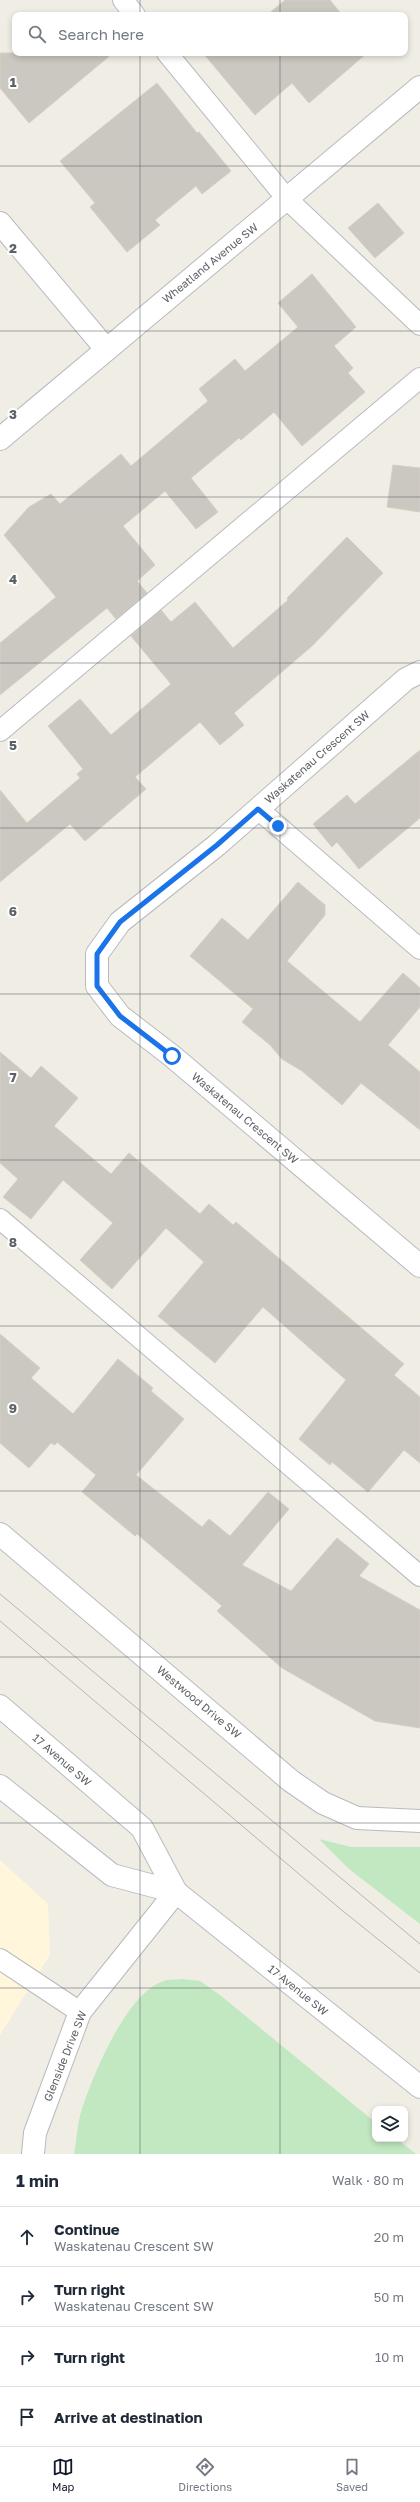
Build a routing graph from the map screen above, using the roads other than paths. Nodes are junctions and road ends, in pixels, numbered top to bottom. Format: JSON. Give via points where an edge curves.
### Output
{"nodes":[{"id":1,"x":123,"y":0,"type":"edge"},
{"id":2,"x":133,"y":12,"type":"edge"},
{"id":3,"x":169,"y":56,"type":"edge"},
{"id":4,"x":420,"y":87,"type":"edge"},
{"id":5,"x":287,"y":199,"type":"junction"},
{"id":6,"x":0,"y":222,"type":"edge"},
{"id":7,"x":420,"y":325,"type":"edge"},
{"id":8,"x":106,"y":349,"type":"junction"},
{"id":9,"x":420,"y":378,"type":"edge"},
{"id":10,"x":0,"y":439,"type":"edge"},
{"id":11,"x":420,"y":672,"type":"edge"},
{"id":12,"x":0,"y":731,"type":"edge"},
{"id":13,"x":258,"y":809,"type":"junction"},
{"id":14,"x":420,"y":949,"type":"edge"},
{"id":15,"x":0,"y":1219,"type":"edge"},
{"id":16,"x":420,"y":1266,"type":"edge"},
{"id":17,"x":0,"y":1534,"type":"edge"},
{"id":18,"x":420,"y":1576,"type":"edge"},
{"id":19,"x":0,"y":1706,"type":"edge"},
{"id":20,"x":0,"y":1786,"type":"edge"},
{"id":21,"x":420,"y":1821,"type":"edge"},
{"id":22,"x":176,"y":1892,"type":"junction"},
{"id":23,"x":0,"y":1959,"type":"edge"},
{"id":24,"x":80,"y":2012,"type":"junction"},
{"id":25,"x":420,"y":2087,"type":"edge"},
{"id":26,"x":33,"y":2154,"type":"edge"}],
"edges":[{"from":1,"to":2,"type":"lane"},
{"from":3,"to":5,"type":"lane"},
{"from":4,"to":5,"type":"street","name":"Wheatland Avenue SW"},
{"from":5,"to":7,"type":"lane"},
{"from":5,"to":8,"type":"street","name":"Wheatland Avenue SW"},
{"from":6,"to":8,"type":"street"},
{"from":8,"to":10,"type":"street","name":"Wheatland Avenue SW"},
{"from":9,"to":12,"type":"lane"},
{"from":11,"to":13,"type":"street","name":"Waskatenau Crescent SW","via":[[406,679]]},
{"from":13,"to":14,"type":"lane"},
{"from":13,"to":16,"type":"street","name":"Waskatenau Crescent SW","via":[[120,922],[97,954],[97,986],[120,1016],[172,1056]]},
{"from":15,"to":18,"type":"lane"},
{"from":17,"to":21,"type":"street","name":"Westwood Drive SW","via":[[291,1781],[317,1799],[357,1818]]},
{"from":19,"to":22,"type":"street","name":"17 Avenue SW","via":[[142,1828]]},
{"from":20,"to":22,"type":"street","name":"17 Avenue SW","via":[[112,1875]]},
{"from":22,"to":24,"type":"street","name":"Glenside Drive SW"},
{"from":22,"to":25,"type":"street","name":"17 Avenue SW"},
{"from":23,"to":24,"type":"lane"},
{"from":24,"to":26,"type":"street","name":"Glenside Drive SW","via":[[35,2133]]}]}
